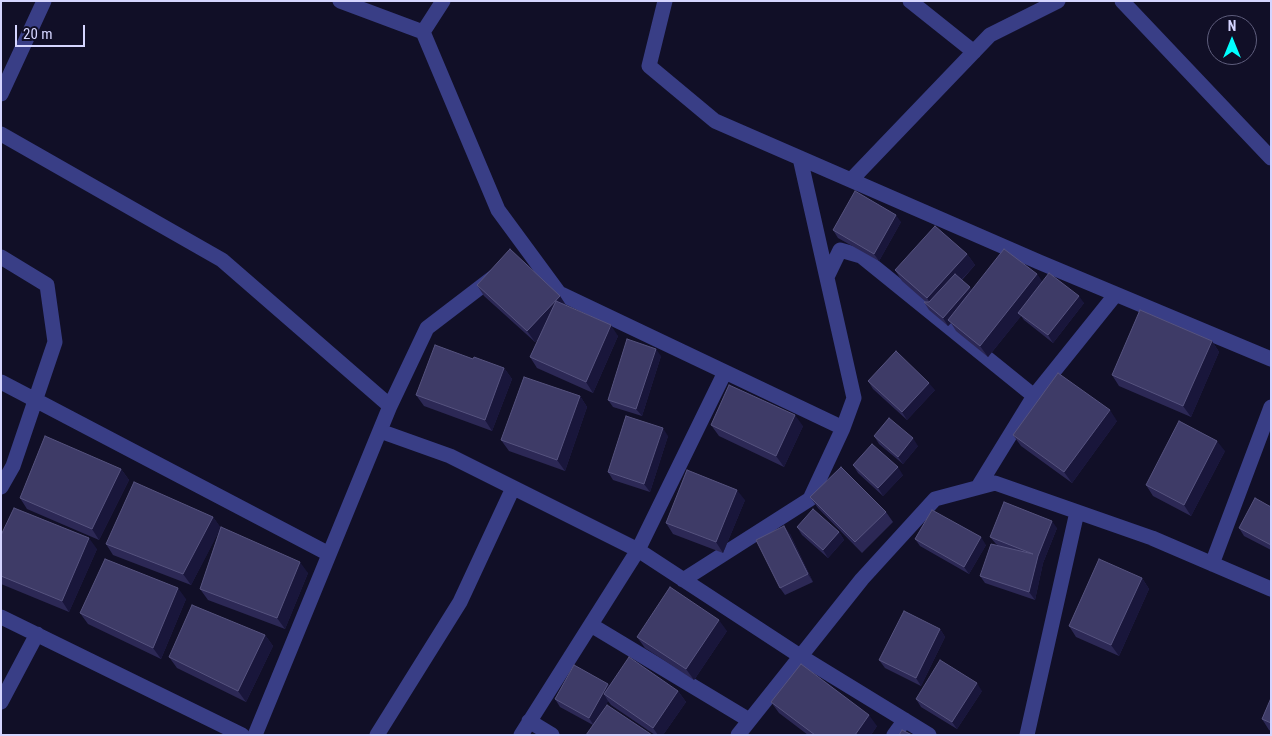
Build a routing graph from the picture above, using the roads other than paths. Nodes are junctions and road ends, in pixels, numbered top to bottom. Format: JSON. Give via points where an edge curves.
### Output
{"nodes":[{"id":1,"x":44,"y":1,"type":"edge"},
{"id":2,"x":340,"y":1,"type":"edge"},
{"id":3,"x":443,"y":1,"type":"edge"},
{"id":4,"x":665,"y":1,"type":"edge"},
{"id":5,"x":910,"y":1,"type":"edge"},
{"id":6,"x":1058,"y":1,"type":"edge"},
{"id":7,"x":1126,"y":3,"type":"edge"},
{"id":8,"x":423,"y":32,"type":"junction"},
{"id":9,"x":974,"y":52,"type":"junction"},
{"id":10,"x":1,"y":94,"type":"edge"},
{"id":11,"x":1,"y":134,"type":"edge"},
{"id":12,"x":800,"y":158,"type":"junction"},
{"id":13,"x":1271,"y":158,"type":"edge"},
{"id":14,"x":851,"y":180,"type":"junction"},
{"id":15,"x":1,"y":257,"type":"edge"},
{"id":16,"x":505,"y":269,"type":"edge"},
{"id":17,"x":827,"y":277,"type":"junction"},
{"id":18,"x":1116,"y":294,"type":"junction"},
{"id":19,"x":1271,"y":359,"type":"edge"},
{"id":20,"x":724,"y":372,"type":"junction"},
{"id":21,"x":1,"y":382,"type":"edge"},
{"id":22,"x":1034,"y":396,"type":"junction"},
{"id":23,"x":35,"y":400,"type":"junction"},
{"id":24,"x":390,"y":406,"type":"junction"},
{"id":25,"x":1271,"y":407,"type":"edge"},
{"id":26,"x":843,"y":428,"type":"junction"},
{"id":27,"x":380,"y":431,"type":"junction"},
{"id":28,"x":1,"y":487,"type":"edge"},
{"id":29,"x":978,"y":487,"type":"junction"},
{"id":30,"x":513,"y":488,"type":"junction"},
{"id":31,"x":1077,"y":512,"type":"junction"},
{"id":32,"x":638,"y":550,"type":"junction"},
{"id":33,"x":329,"y":554,"type":"junction"},
{"id":34,"x":1212,"y":564,"type":"junction"},
{"id":35,"x":683,"y":580,"type":"junction"},
{"id":36,"x":1271,"y":589,"type":"edge"},
{"id":37,"x":1,"y":617,"type":"edge"},
{"id":38,"x":591,"y":625,"type":"junction"},
{"id":39,"x":38,"y":634,"type":"junction"},
{"id":40,"x":800,"y":656,"type":"junction"},
{"id":41,"x":1,"y":702,"type":"edge"},
{"id":42,"x":750,"y":720,"type":"junction"},
{"id":43,"x":906,"y":720,"type":"junction"},
{"id":44,"x":529,"y":721,"type":"junction"},
{"id":45,"x":242,"y":735,"type":"edge"},
{"id":46,"x":255,"y":735,"type":"edge"},
{"id":47,"x":377,"y":735,"type":"edge"},
{"id":48,"x":521,"y":735,"type":"edge"},
{"id":49,"x":552,"y":735,"type":"edge"},
{"id":50,"x":738,"y":735,"type":"edge"},
{"id":51,"x":894,"y":735,"type":"edge"},
{"id":52,"x":929,"y":735,"type":"edge"},
{"id":53,"x":1026,"y":735,"type":"edge"}],
"edges":[{"from":1,"to":10,"type":"street"},
{"from":2,"to":8,"type":"street"},
{"from":3,"to":8,"type":"street"},
{"from":4,"to":12,"type":"street","via":[[649,66],[715,121]]},
{"from":5,"to":9,"type":"street"},
{"from":6,"to":9,"type":"street","via":[[990,35]]},
{"from":7,"to":13,"type":"street"},
{"from":8,"to":20,"type":"street","via":[[498,210],[525,254],[559,293]]},
{"from":9,"to":14,"type":"street"},
{"from":11,"to":24,"type":"street","via":[[222,260]]},
{"from":12,"to":14,"type":"street"},
{"from":12,"to":17,"type":"street"},
{"from":14,"to":18,"type":"street"},
{"from":15,"to":23,"type":"street","via":[[47,285],[55,342]]},
{"from":16,"to":24,"type":"street","via":[[426,328]]},
{"from":17,"to":22,"type":"street","via":[[840,250],[861,256]]},
{"from":17,"to":26,"type":"street","via":[[854,398]]},
{"from":18,"to":19,"type":"street"},
{"from":18,"to":22,"type":"street"},
{"from":20,"to":26,"type":"street"},
{"from":20,"to":32,"type":"street"},
{"from":21,"to":23,"type":"street"},
{"from":22,"to":29,"type":"street"},
{"from":23,"to":28,"type":"street","via":[[12,466]]},
{"from":23,"to":33,"type":"street"},
{"from":24,"to":27,"type":"street"},
{"from":25,"to":34,"type":"street"},
{"from":26,"to":35,"type":"street","via":[[810,499]]},
{"from":27,"to":30,"type":"street","via":[[450,456]]},
{"from":27,"to":33,"type":"street"},
{"from":29,"to":31,"type":"street","via":[[995,483]]},
{"from":29,"to":40,"type":"street","via":[[935,499],[862,579]]},
{"from":30,"to":32,"type":"street"},
{"from":30,"to":47,"type":"street","via":[[460,602]]},
{"from":31,"to":34,"type":"street","via":[[1152,538]]},
{"from":31,"to":53,"type":"street"},
{"from":32,"to":35,"type":"street"},
{"from":32,"to":38,"type":"street"},
{"from":33,"to":46,"type":"street"},
{"from":34,"to":36,"type":"street"},
{"from":35,"to":40,"type":"street"},
{"from":37,"to":39,"type":"street"},
{"from":38,"to":42,"type":"street"},
{"from":38,"to":44,"type":"street"},
{"from":39,"to":41,"type":"street"},
{"from":39,"to":45,"type":"street"},
{"from":40,"to":42,"type":"street"},
{"from":40,"to":43,"type":"street"},
{"from":42,"to":50,"type":"street"},
{"from":43,"to":51,"type":"street"},
{"from":43,"to":52,"type":"street"},
{"from":44,"to":48,"type":"street"},
{"from":44,"to":49,"type":"street"}]}
